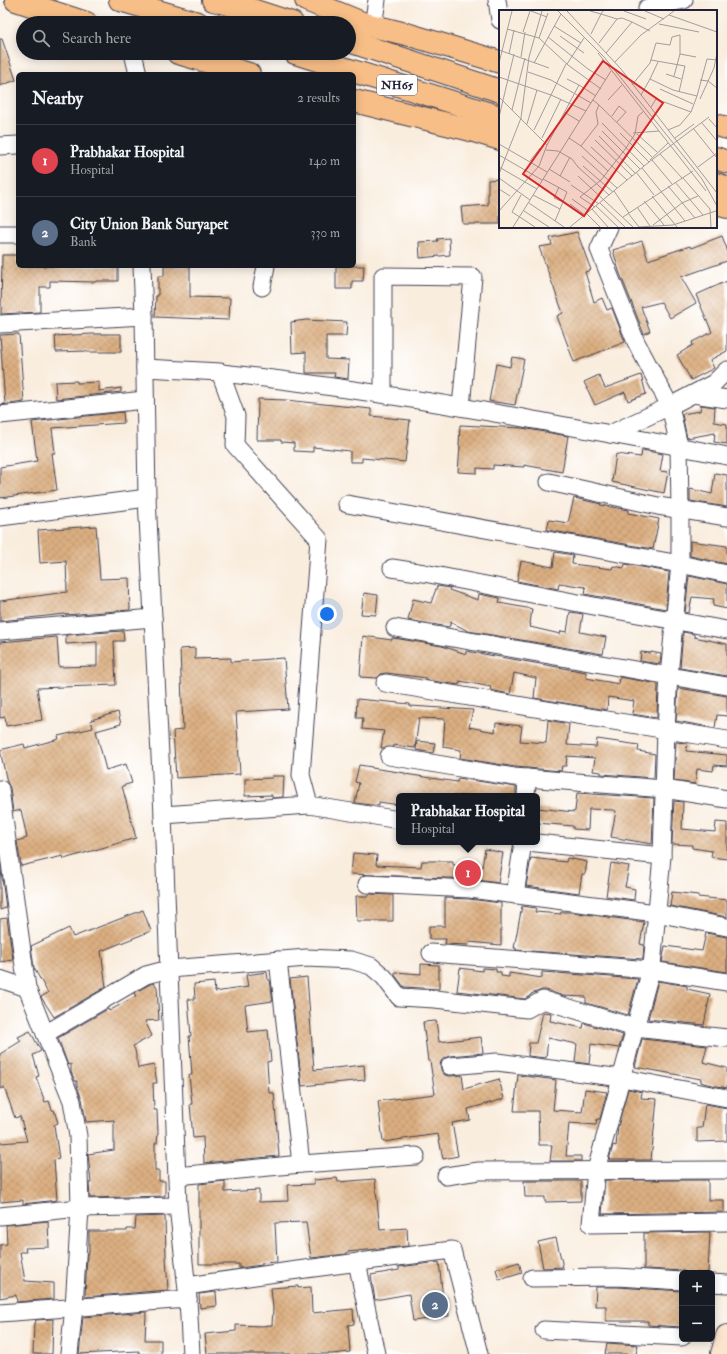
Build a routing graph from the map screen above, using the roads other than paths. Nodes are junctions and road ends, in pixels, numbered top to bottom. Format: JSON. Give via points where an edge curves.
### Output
{"nodes":[{"id":1,"x":16,"y":0,"type":"edge"},
{"id":2,"x":120,"y":0,"type":"edge"},
{"id":3,"x":213,"y":0,"type":"edge"},
{"id":4,"x":306,"y":0,"type":"edge"},
{"id":5,"x":378,"y":0,"type":"edge"},
{"id":6,"x":498,"y":0,"type":"edge"},
{"id":7,"x":684,"y":0,"type":"edge"},
{"id":8,"x":646,"y":6,"type":"edge"},
{"id":9,"x":499,"y":10,"type":"edge"},
{"id":10,"x":65,"y":16,"type":"edge"},
{"id":11,"x":173,"y":16,"type":"edge"},
{"id":12,"x":270,"y":16,"type":"edge"},
{"id":13,"x":345,"y":16,"type":"edge"},
{"id":14,"x":356,"y":20,"type":"edge"},
{"id":15,"x":373,"y":26,"type":"junction"},
{"id":16,"x":356,"y":43,"type":"edge"},
{"id":17,"x":135,"y":60,"type":"edge"},
{"id":18,"x":201,"y":60,"type":"edge"},
{"id":19,"x":317,"y":60,"type":"edge"},
{"id":20,"x":499,"y":62,"type":"edge"},
{"id":21,"x":138,"y":72,"type":"edge"},
{"id":22,"x":242,"y":72,"type":"edge"},
{"id":23,"x":356,"y":72,"type":"edge"},
{"id":24,"x":356,"y":72,"type":"edge"},
{"id":25,"x":499,"y":91,"type":"edge"},
{"id":26,"x":356,"y":102,"type":"edge"},
{"id":27,"x":499,"y":117,"type":"edge"},
{"id":28,"x":717,"y":125,"type":"edge"},
{"id":29,"x":727,"y":128,"type":"edge"},
{"id":30,"x":499,"y":139,"type":"edge"},
{"id":31,"x":16,"y":144,"type":"edge"},
{"id":32,"x":0,"y":146,"type":"edge"},
{"id":33,"x":717,"y":158,"type":"edge"},
{"id":34,"x":727,"y":162,"type":"edge"},
{"id":35,"x":717,"y":184,"type":"edge"},
{"id":36,"x":727,"y":188,"type":"edge"},
{"id":37,"x":717,"y":204,"type":"edge"},
{"id":38,"x":727,"y":208,"type":"edge"},
{"id":39,"x":609,"y":228,"type":"edge"},
{"id":40,"x":0,"y":234,"type":"edge"},
{"id":41,"x":16,"y":234,"type":"edge"},
{"id":42,"x":142,"y":268,"type":"edge"},
{"id":43,"x":266,"y":268,"type":"edge"},
{"id":44,"x":262,"y":287,"type":"dead end"},
{"id":45,"x":144,"y":316,"type":"junction"},
{"id":46,"x":0,"y":324,"type":"edge"},
{"id":47,"x":145,"y":368,"type":"junction"},
{"id":48,"x":727,"y":370,"type":"edge"},
{"id":49,"x":221,"y":374,"type":"junction"},
{"id":50,"x":383,"y":394,"type":"junction"},
{"id":51,"x":693,"y":394,"type":"junction"},
{"id":52,"x":727,"y":399,"type":"edge"},
{"id":53,"x":145,"y":400,"type":"junction"},
{"id":54,"x":670,"y":406,"type":"junction"},
{"id":55,"x":461,"y":407,"type":"junction"},
{"id":56,"x":0,"y":415,"type":"edge"},
{"id":57,"x":610,"y":434,"type":"junction"},
{"id":58,"x":679,"y":446,"type":"junction"},
{"id":59,"x":727,"y":456,"type":"edge"},
{"id":60,"x":549,"y":482,"type":"dead end"},
{"id":61,"x":147,"y":498,"type":"junction"},
{"id":62,"x":347,"y":504,"type":"dead end"},
{"id":63,"x":680,"y":510,"type":"junction"},
{"id":64,"x":0,"y":517,"type":"edge"},
{"id":65,"x":727,"y":517,"type":"edge"},
{"id":66,"x":680,"y":564,"type":"junction"},
{"id":67,"x":392,"y":568,"type":"dead end"},
{"id":68,"x":727,"y":574,"type":"edge"},
{"id":69,"x":153,"y":618,"type":"junction"},
{"id":70,"x":675,"y":621,"type":"junction"},
{"id":71,"x":394,"y":628,"type":"dead end"},
{"id":72,"x":727,"y":630,"type":"edge"},
{"id":73,"x":0,"y":631,"type":"edge"},
{"id":74,"x":669,"y":675,"type":"junction"},
{"id":75,"x":385,"y":683,"type":"dead end"},
{"id":76,"x":727,"y":686,"type":"edge"},
{"id":77,"x":666,"y":730,"type":"junction"},
{"id":78,"x":727,"y":740,"type":"edge"},
{"id":79,"x":389,"y":756,"type":"dead end"},
{"id":80,"x":527,"y":778,"type":"junction"},
{"id":81,"x":0,"y":789,"type":"edge"},
{"id":82,"x":664,"y":789,"type":"junction"},
{"id":83,"x":526,"y":793,"type":"edge"},
{"id":84,"x":727,"y":799,"type":"edge"},
{"id":85,"x":309,"y":805,"type":"junction"},
{"id":86,"x":163,"y":815,"type":"junction"},
{"id":87,"x":396,"y":820,"type":"edge"},
{"id":88,"x":540,"y":843,"type":"edge"},
{"id":89,"x":523,"y":845,"type":"edge"},
{"id":90,"x":662,"y":856,"type":"junction"},
{"id":91,"x":367,"y":884,"type":"dead end"},
{"id":92,"x":515,"y":895,"type":"junction"},
{"id":93,"x":656,"y":913,"type":"junction"},
{"id":94,"x":727,"y":927,"type":"edge"},
{"id":95,"x":431,"y":953,"type":"dead end"},
{"id":96,"x":278,"y":960,"type":"junction"},
{"id":97,"x":169,"y":970,"type":"junction"},
{"id":98,"x":651,"y":970,"type":"junction"},
{"id":99,"x":0,"y":979,"type":"edge"},
{"id":100,"x":727,"y":982,"type":"edge"},
{"id":101,"x":27,"y":988,"type":"junction"},
{"id":102,"x":635,"y":1028,"type":"junction"},
{"id":103,"x":46,"y":1034,"type":"junction"},
{"id":104,"x":727,"y":1038,"type":"edge"},
{"id":105,"x":450,"y":1066,"type":"dead end"},
{"id":106,"x":622,"y":1078,"type":"junction"},
{"id":107,"x":727,"y":1098,"type":"edge"},
{"id":108,"x":416,"y":1156,"type":"dead end"},
{"id":109,"x":301,"y":1164,"type":"junction"},
{"id":110,"x":596,"y":1170,"type":"junction"},
{"id":111,"x":727,"y":1170,"type":"edge"},
{"id":112,"x":177,"y":1176,"type":"junction"},
{"id":113,"x":446,"y":1176,"type":"dead end"},
{"id":114,"x":178,"y":1206,"type":"junction"},
{"id":115,"x":80,"y":1208,"type":"junction"},
{"id":116,"x":0,"y":1216,"type":"edge"},
{"id":117,"x":727,"y":1222,"type":"edge"},
{"id":118,"x":357,"y":1262,"type":"junction"},
{"id":119,"x":532,"y":1278,"type":"dead end"},
{"id":120,"x":679,"y":1281,"type":"edge"},
{"id":121,"x":715,"y":1283,"type":"edge"},
{"id":122,"x":727,"y":1284,"type":"edge"},
{"id":123,"x":187,"y":1293,"type":"junction"},
{"id":124,"x":74,"y":1307,"type":"junction"},
{"id":125,"x":0,"y":1313,"type":"edge"},
{"id":126,"x":544,"y":1330,"type":"dead end"},
{"id":127,"x":679,"y":1337,"type":"edge"},
{"id":128,"x":69,"y":1354,"type":"edge"},
{"id":129,"x":191,"y":1354,"type":"edge"},
{"id":130,"x":376,"y":1354,"type":"edge"},
{"id":131,"x":478,"y":1354,"type":"edge"}],
"edges":[{"from":1,"to":10,"type":"main road"},
{"from":2,"to":11,"type":"main road"},
{"from":3,"to":12,"type":"main road"},
{"from":4,"to":13,"type":"main road"},
{"from":5,"to":15,"type":"street"},
{"from":6,"to":9,"type":"street"},
{"from":7,"to":8,"type":"street"},
{"from":14,"to":15,"type":"main road"},
{"from":15,"to":20,"type":"main road"},
{"from":16,"to":25,"type":"main road","number":"NH65"},
{"from":17,"to":21,"type":"street"},
{"from":18,"to":22,"type":"main road"},
{"from":19,"to":24,"type":"main road","number":"NH65"},
{"from":23,"to":27,"type":"main road","number":"NH65"},
{"from":26,"to":30,"type":"main road"},
{"from":28,"to":29,"type":"main road"},
{"from":31,"to":32,"type":"street"},
{"from":33,"to":34,"type":"main road"},
{"from":35,"to":36,"type":"main road"},
{"from":37,"to":38,"type":"main road"},
{"from":39,"to":54,"type":"street","via":[[599,249],[636,342]]},
{"from":40,"to":41,"type":"street"},
{"from":42,"to":45,"type":"street"},
{"from":43,"to":44,"type":"street"},
{"from":45,"to":46,"type":"street"},
{"from":45,"to":47,"type":"street"},
{"from":47,"to":49,"type":"street"},
{"from":47,"to":53,"type":"street"},
{"from":48,"to":51,"type":"street","via":[[714,383]]},
{"from":49,"to":50,"type":"street"},
{"from":49,"to":85,"type":"street","via":[[236,416],[235,445],[319,539],[301,776]]},
{"from":50,"to":55,"type":"street"},
{"from":50,"to":55,"type":"street","via":[[384,276],[474,277]]},
{"from":51,"to":52,"type":"street"},
{"from":51,"to":54,"type":"street"},
{"from":53,"to":56,"type":"street"},
{"from":53,"to":61,"type":"street"},
{"from":54,"to":57,"type":"street"},
{"from":54,"to":58,"type":"street"},
{"from":55,"to":57,"type":"street"},
{"from":57,"to":58,"type":"street"},
{"from":58,"to":59,"type":"street"},
{"from":58,"to":63,"type":"street"},
{"from":60,"to":63,"type":"street"},
{"from":61,"to":64,"type":"street"},
{"from":61,"to":69,"type":"street"},
{"from":62,"to":66,"type":"street"},
{"from":63,"to":65,"type":"street"},
{"from":63,"to":66,"type":"street"},
{"from":66,"to":68,"type":"street"},
{"from":66,"to":70,"type":"street"},
{"from":67,"to":70,"type":"street"},
{"from":69,"to":73,"type":"street"},
{"from":69,"to":86,"type":"street"},
{"from":70,"to":72,"type":"street"},
{"from":70,"to":74,"type":"street"},
{"from":71,"to":74,"type":"street"},
{"from":74,"to":76,"type":"street"},
{"from":74,"to":77,"type":"street"},
{"from":75,"to":77,"type":"street"},
{"from":77,"to":78,"type":"street"},
{"from":77,"to":82,"type":"street"},
{"from":79,"to":80,"type":"street"},
{"from":80,"to":82,"type":"street"},
{"from":80,"to":83,"type":"street"},
{"from":81,"to":101,"type":"street"},
{"from":82,"to":84,"type":"street"},
{"from":82,"to":90,"type":"street"},
{"from":85,"to":86,"type":"street"},
{"from":85,"to":87,"type":"street"},
{"from":86,"to":97,"type":"street"},
{"from":88,"to":90,"type":"street"},
{"from":89,"to":92,"type":"street"},
{"from":90,"to":93,"type":"street"},
{"from":91,"to":92,"type":"street","via":[[470,889]]},
{"from":92,"to":93,"type":"street"},
{"from":93,"to":94,"type":"street"},
{"from":93,"to":98,"type":"street"},
{"from":95,"to":98,"type":"street"},
{"from":96,"to":97,"type":"street"},
{"from":96,"to":102,"type":"street","via":[[351,960],[370,966],[384,977],[399,997],[527,1009],[543,1000]]},
{"from":96,"to":109,"type":"street"},
{"from":97,"to":103,"type":"street","via":[[146,975]]},
{"from":97,"to":112,"type":"street"},
{"from":98,"to":100,"type":"street"},
{"from":98,"to":102,"type":"street"},
{"from":99,"to":101,"type":"street"},
{"from":101,"to":103,"type":"street"},
{"from":102,"to":104,"type":"street"},
{"from":102,"to":106,"type":"street"},
{"from":103,"to":115,"type":"street","via":[[72,1101],[78,1136]]},
{"from":105,"to":106,"type":"street","via":[[497,1062]]},
{"from":106,"to":107,"type":"street"},
{"from":106,"to":110,"type":"street"},
{"from":108,"to":109,"type":"street"},
{"from":109,"to":112,"type":"street"},
{"from":110,"to":111,"type":"street"},
{"from":110,"to":113,"type":"street","via":[[479,1170]]},
{"from":110,"to":117,"type":"street","via":[[591,1224]]},
{"from":112,"to":114,"type":"street"},
{"from":114,"to":115,"type":"street"},
{"from":114,"to":123,"type":"street"},
{"from":115,"to":116,"type":"street"},
{"from":115,"to":124,"type":"street"},
{"from":118,"to":123,"type":"street"},
{"from":118,"to":130,"type":"street"},
{"from":118,"to":131,"type":"street","via":[[452,1250]]},
{"from":119,"to":120,"type":"street","via":[[617,1277]]},
{"from":121,"to":122,"type":"street"},
{"from":123,"to":124,"type":"street"},
{"from":123,"to":129,"type":"street"},
{"from":124,"to":125,"type":"street"},
{"from":124,"to":128,"type":"street"},
{"from":126,"to":127,"type":"street"}]}
